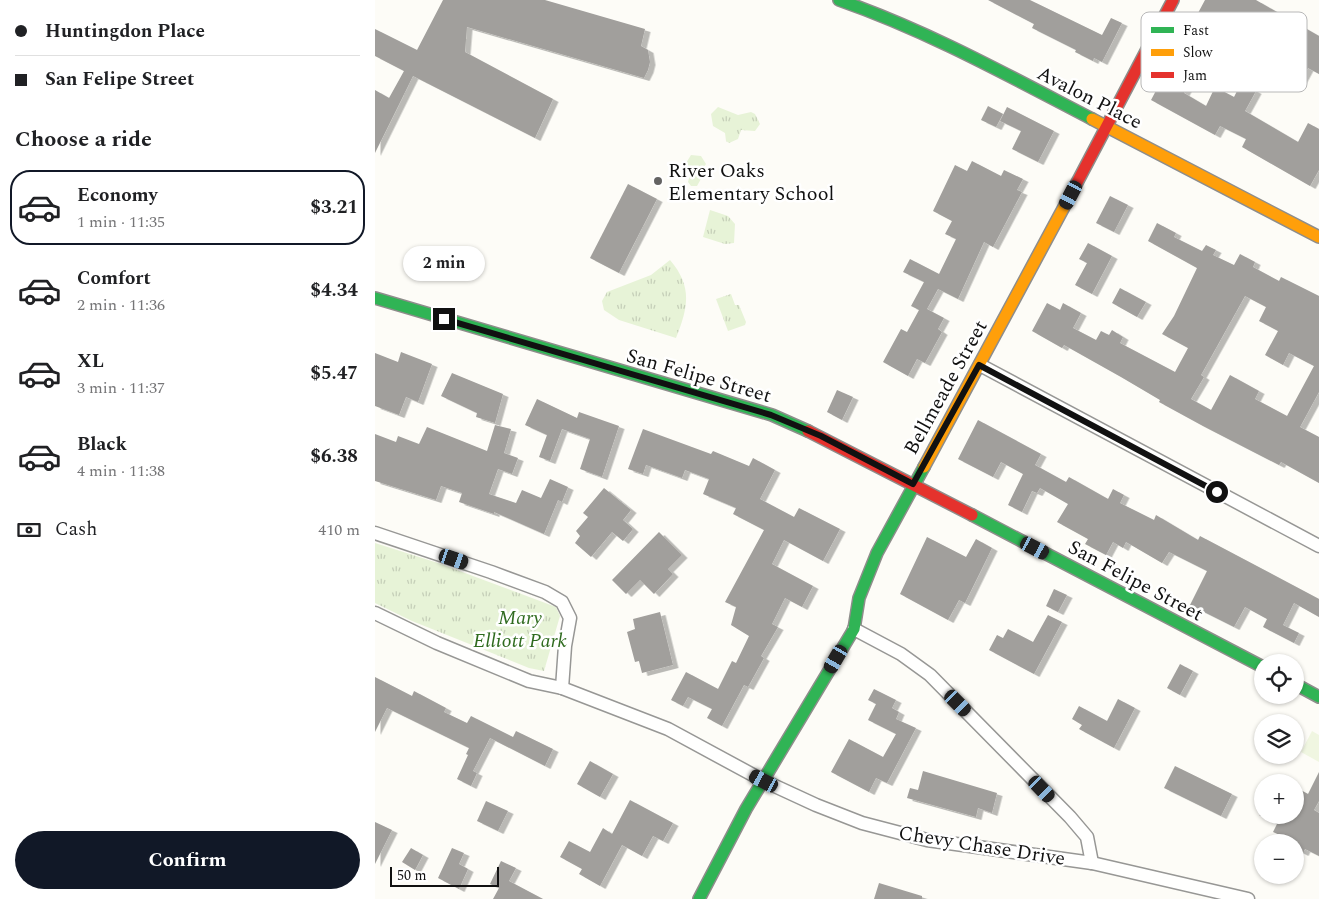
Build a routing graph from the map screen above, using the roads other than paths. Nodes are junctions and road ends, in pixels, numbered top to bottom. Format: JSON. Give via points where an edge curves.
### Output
{"nodes":[{"id":1,"x":839,"y":0,"type":"edge"},
{"id":2,"x":1173,"y":0,"type":"edge"},
{"id":3,"x":1167,"y":12,"type":"edge"},
{"id":4,"x":1141,"y":63,"type":"edge"},
{"id":5,"x":1108,"y":127,"type":"junction"},
{"id":6,"x":1319,"y":237,"type":"edge"},
{"id":7,"x":375,"y":298,"type":"edge"},
{"id":8,"x":979,"y":365,"type":"junction"},
{"id":9,"x":913,"y":484,"type":"junction"},
{"id":10,"x":375,"y":533,"type":"edge"},
{"id":11,"x":1319,"y":546,"type":"edge"},
{"id":12,"x":375,"y":613,"type":"edge"},
{"id":13,"x":854,"y":629,"type":"junction"},
{"id":14,"x":1254,"y":662,"type":"edge"},
{"id":15,"x":562,"y":688,"type":"junction"},
{"id":16,"x":1304,"y":688,"type":"edge"},
{"id":17,"x":1319,"y":696,"type":"edge"},
{"id":18,"x":764,"y":781,"type":"junction"},
{"id":19,"x":1092,"y":863,"type":"junction"},
{"id":20,"x":699,"y":899,"type":"edge"},
{"id":21,"x":1248,"y":899,"type":"edge"}],
"edges":[{"from":1,"to":5,"type":"street","name":"Avalon Place","via":[[946,43]]},
{"from":2,"to":3,"type":"street","name":"Bellmeade Street"},
{"from":4,"to":5,"type":"street","name":"Bellmeade Street"},
{"from":5,"to":6,"type":"street","name":"Avalon Place"},
{"from":5,"to":8,"type":"street","name":"Bellmeade Street"},
{"from":7,"to":9,"type":"street","name":"San Felipe Street","via":[[771,415],[821,436]]},
{"from":8,"to":9,"type":"street","name":"Bellmeade Street"},
{"from":8,"to":11,"type":"street"},
{"from":9,"to":13,"type":"street","name":"Bellmeade Street","via":[[877,553],[859,598]]},
{"from":9,"to":14,"type":"street","name":"San Felipe Street"},
{"from":10,"to":15,"type":"street","via":[[491,572],[545,592],[562,602],[570,618]]},
{"from":12,"to":15,"type":"street","name":"Chevy Chase Drive","via":[[529,681]]},
{"from":13,"to":18,"type":"street","name":"Bellmeade Street"},
{"from":13,"to":19,"type":"street","via":[[901,654],[930,675],[1070,817],[1087,837]]},
{"from":15,"to":18,"type":"street","name":"Chevy Chase Drive","via":[[668,729]]},
{"from":16,"to":17,"type":"street"},
{"from":18,"to":19,"type":"street","name":"Chevy Chase Drive","via":[[862,823],[927,840]]},
{"from":18,"to":20,"type":"street","name":"Bellmeade Street"},
{"from":19,"to":21,"type":"street","name":"Chevy Chase Drive"}]}
